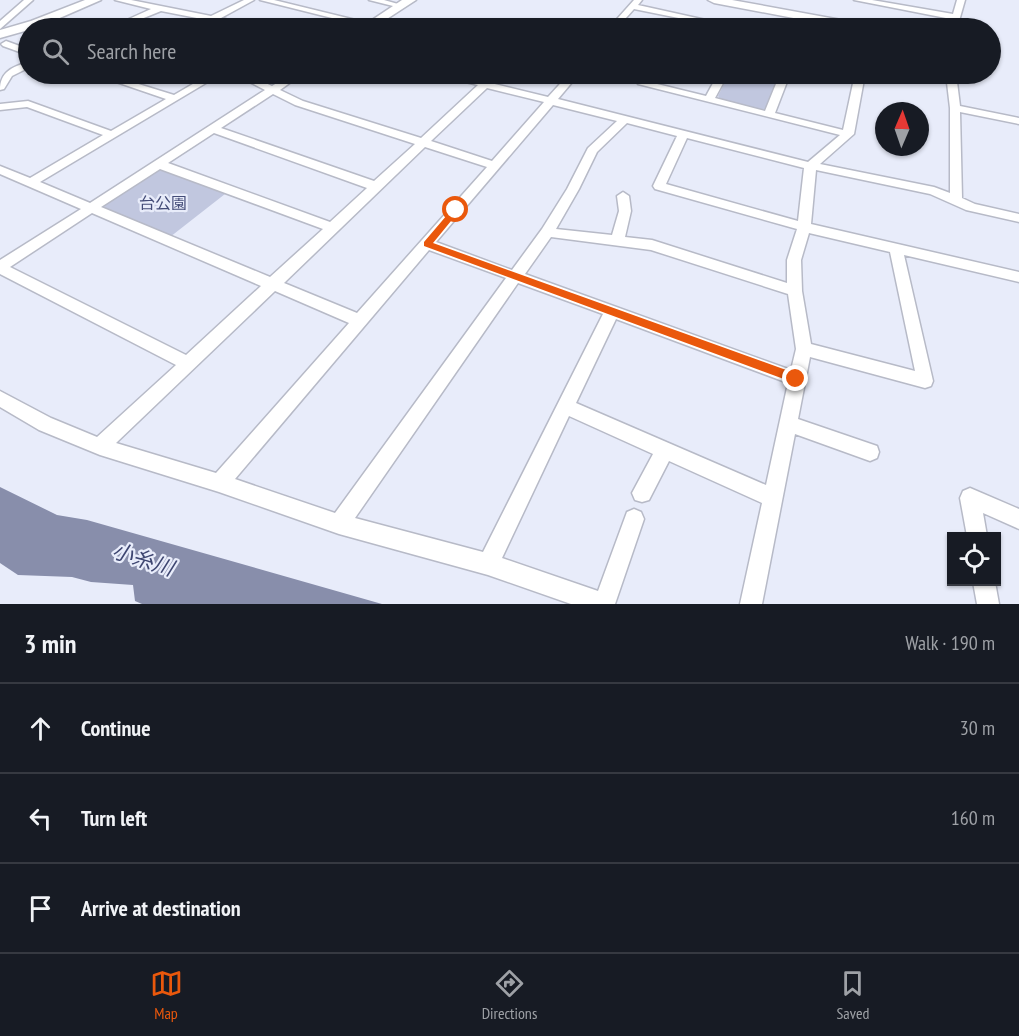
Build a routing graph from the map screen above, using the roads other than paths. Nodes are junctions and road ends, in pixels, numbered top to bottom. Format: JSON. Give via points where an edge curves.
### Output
{"nodes":[{"id":1,"x":29,"y":0,"type":"edge"},
{"id":2,"x":94,"y":0,"type":"edge"},
{"id":3,"x":117,"y":0,"type":"edge"},
{"id":4,"x":250,"y":0,"type":"edge"},
{"id":5,"x":264,"y":0,"type":"edge"},
{"id":6,"x":373,"y":0,"type":"edge"},
{"id":7,"x":714,"y":0,"type":"edge"},
{"id":8,"x":858,"y":0,"type":"edge"},
{"id":9,"x":961,"y":0,"type":"edge"},
{"id":10,"x":734,"y":2,"type":"edge"},
{"id":11,"x":405,"y":3,"type":"edge"},
{"id":12,"x":635,"y":3,"type":"edge"},
{"id":13,"x":158,"y":9,"type":"junction"},
{"id":14,"x":956,"y":17,"type":"joint"},
{"id":15,"x":50,"y":18,"type":"edge"},
{"id":16,"x":71,"y":18,"type":"edge"},
{"id":17,"x":137,"y":18,"type":"edge"},
{"id":18,"x":214,"y":18,"type":"joint"},
{"id":19,"x":334,"y":18,"type":"edge"},
{"id":20,"x":382,"y":18,"type":"edge"},
{"id":21,"x":622,"y":18,"type":"edge"},
{"id":22,"x":687,"y":18,"type":"edge"},
{"id":23,"x":814,"y":18,"type":"edge"},
{"id":24,"x":0,"y":26,"type":"edge"},
{"id":25,"x":18,"y":33,"type":"edge"},
{"id":26,"x":18,"y":38,"type":"edge"},
{"id":27,"x":2,"y":42,"type":"edge"},
{"id":28,"x":18,"y":48,"type":"edge"},
{"id":29,"x":18,"y":70,"type":"edge"},
{"id":30,"x":130,"y":84,"type":"edge"},
{"id":31,"x":198,"y":84,"type":"edge"},
{"id":32,"x":260,"y":84,"type":"edge"},
{"id":33,"x":281,"y":84,"type":"edge"},
{"id":34,"x":485,"y":84,"type":"joint"},
{"id":35,"x":565,"y":84,"type":"edge"},
{"id":36,"x":643,"y":84,"type":"edge"},
{"id":37,"x":718,"y":84,"type":"edge"},
{"id":38,"x":781,"y":84,"type":"edge"},
{"id":39,"x":858,"y":84,"type":"edge"},
{"id":40,"x":952,"y":84,"type":"edge"},
{"id":41,"x":0,"y":87,"type":"edge"},
{"id":42,"x":272,"y":90,"type":"junction"},
{"id":43,"x":174,"y":98,"type":"junction"},
{"id":44,"x":550,"y":100,"type":"junction"},
{"id":45,"x":709,"y":100,"type":"junction"},
{"id":46,"x":0,"y":107,"type":"edge"},
{"id":47,"x":955,"y":108,"type":"junction"},
{"id":48,"x":769,"y":114,"type":"junction"},
{"id":49,"x":626,"y":118,"type":"junction"},
{"id":50,"x":1019,"y":121,"type":"edge"},
{"id":51,"x":212,"y":129,"type":"junction"},
{"id":52,"x":684,"y":133,"type":"junction"},
{"id":53,"x":848,"y":134,"type":"junction"},
{"id":54,"x":112,"y":135,"type":"junction"},
{"id":55,"x":422,"y":142,"type":"junction"},
{"id":56,"x":158,"y":164,"type":"junction"},
{"id":57,"x":494,"y":165,"type":"junction"},
{"id":58,"x":810,"y":166,"type":"junction"},
{"id":59,"x":0,"y":170,"type":"edge"},
{"id":60,"x":30,"y":183,"type":"junction"},
{"id":61,"x":375,"y":186,"type":"junction"},
{"id":62,"x":623,"y":196,"type":"dead end"},
{"id":63,"x":956,"y":200,"type":"junction"},
{"id":64,"x":90,"y":208,"type":"junction"},
{"id":65,"x":1019,"y":218,"type":"edge"},
{"id":66,"x":331,"y":227,"type":"junction"},
{"id":67,"x":804,"y":227,"type":"junction"},
{"id":68,"x":547,"y":232,"type":"junction"},
{"id":69,"x":617,"y":241,"type":"junction"},
{"id":70,"x":427,"y":244,"type":"junction"},
{"id":71,"x":896,"y":249,"type":"junction"},
{"id":72,"x":0,"y":267,"type":"edge"},
{"id":73,"x":514,"y":276,"type":"junction"},
{"id":74,"x":1019,"y":277,"type":"edge"},
{"id":75,"x":271,"y":284,"type":"junction"},
{"id":76,"x":795,"y":291,"type":"junction"},
{"id":77,"x":611,"y":313,"type":"junction"},
{"id":78,"x":358,"y":320,"type":"junction"},
{"id":79,"x":804,"y":348,"type":"junction"},
{"id":80,"x":188,"y":363,"type":"junction"},
{"id":81,"x":796,"y":379,"type":"junction"},
{"id":82,"x":0,"y":398,"type":"edge"},
{"id":83,"x":565,"y":406,"type":"junction"},
{"id":84,"x":787,"y":423,"type":"junction"},
{"id":85,"x":100,"y":447,"type":"junction"},
{"id":86,"x":665,"y":450,"type":"junction"},
{"id":87,"x":870,"y":452,"type":"dead end"},
{"id":88,"x":219,"y":483,"type":"junction"},
{"id":89,"x":642,"y":493,"type":"dead end"},
{"id":90,"x":772,"y":497,"type":"junction"},
{"id":91,"x":634,"y":519,"type":"dead end"},
{"id":92,"x":1019,"y":519,"type":"edge"},
{"id":93,"x":339,"y":524,"type":"junction"},
{"id":94,"x":976,"y":532,"type":"edge"},
{"id":95,"x":488,"y":564,"type":"junction"},
{"id":96,"x":985,"y":586,"type":"edge"},
{"id":97,"x":603,"y":604,"type":"edge"},
{"id":98,"x":751,"y":604,"type":"edge"},
{"id":99,"x":987,"y":604,"type":"edge"}],
"edges":[{"from":1,"to":24,"type":"street"},
{"from":2,"to":15,"type":"street"},
{"from":3,"to":13,"type":"street"},
{"from":3,"to":16,"type":"street"},
{"from":4,"to":18,"type":"street"},
{"from":5,"to":19,"type":"street"},
{"from":6,"to":11,"type":"street"},
{"from":7,"to":10,"type":"street"},
{"from":8,"to":14,"type":"street"},
{"from":9,"to":14,"type":"street"},
{"from":10,"to":23,"type":"street"},
{"from":11,"to":20,"type":"street"},
{"from":12,"to":21,"type":"street"},
{"from":12,"to":22,"type":"street"},
{"from":13,"to":17,"type":"street"},
{"from":13,"to":18,"type":"street"},
{"from":25,"to":27,"type":"street"},
{"from":26,"to":27,"type":"street"},
{"from":27,"to":28,"type":"street"},
{"from":29,"to":41,"type":"street","via":[[9,74]]},
{"from":30,"to":43,"type":"street"},
{"from":31,"to":43,"type":"street"},
{"from":32,"to":42,"type":"street"},
{"from":33,"to":42,"type":"street"},
{"from":34,"to":44,"type":"street"},
{"from":34,"to":55,"type":"street"},
{"from":35,"to":44,"type":"street"},
{"from":36,"to":45,"type":"street"},
{"from":37,"to":45,"type":"street"},
{"from":38,"to":48,"type":"street"},
{"from":39,"to":53,"type":"street"},
{"from":40,"to":47,"type":"street"},
{"from":42,"to":51,"type":"street"},
{"from":42,"to":55,"type":"street","via":[[299,103]]},
{"from":43,"to":54,"type":"street"},
{"from":44,"to":49,"type":"street"},
{"from":44,"to":57,"type":"street"},
{"from":45,"to":48,"type":"street"},
{"from":46,"to":54,"type":"street","via":[[28,104]]},
{"from":47,"to":50,"type":"street"},
{"from":47,"to":63,"type":"street"},
{"from":48,"to":53,"type":"street"},
{"from":49,"to":52,"type":"street"},
{"from":49,"to":68,"type":"street","via":[[592,150]]},
{"from":51,"to":56,"type":"street"},
{"from":51,"to":61,"type":"street"},
{"from":52,"to":58,"type":"street"},
{"from":52,"to":67,"type":"street","via":[[659,186]]},
{"from":53,"to":58,"type":"street"},
{"from":54,"to":60,"type":"street"},
{"from":55,"to":57,"type":"street"},
{"from":55,"to":61,"type":"street"},
{"from":56,"to":64,"type":"street"},
{"from":56,"to":66,"type":"street"},
{"from":57,"to":70,"type":"street"},
{"from":58,"to":63,"type":"street","via":[[860,174]]},
{"from":58,"to":67,"type":"street"},
{"from":59,"to":60,"type":"street"},
{"from":60,"to":64,"type":"street"},
{"from":61,"to":66,"type":"street"},
{"from":62,"to":69,"type":"street","via":[[626,211]]},
{"from":63,"to":65,"type":"street"},
{"from":64,"to":72,"type":"street"},
{"from":64,"to":75,"type":"street"},
{"from":66,"to":75,"type":"street"},
{"from":67,"to":71,"type":"street"},
{"from":67,"to":76,"type":"street","via":[[794,260]]},
{"from":68,"to":69,"type":"street"},
{"from":68,"to":73,"type":"street"},
{"from":69,"to":76,"type":"street","via":[[651,245]]},
{"from":70,"to":73,"type":"street"},
{"from":70,"to":78,"type":"street"},
{"from":71,"to":74,"type":"street"},
{"from":71,"to":79,"type":"street","via":[[925,381]]},
{"from":72,"to":80,"type":"street"},
{"from":73,"to":77,"type":"street"},
{"from":73,"to":93,"type":"street"},
{"from":75,"to":78,"type":"street"},
{"from":75,"to":80,"type":"street"},
{"from":76,"to":79,"type":"street"},
{"from":77,"to":81,"type":"street"},
{"from":77,"to":83,"type":"street"},
{"from":78,"to":88,"type":"street"},
{"from":79,"to":81,"type":"street"},
{"from":80,"to":85,"type":"street"},
{"from":81,"to":84,"type":"street"},
{"from":82,"to":85,"type":"street","via":[[45,424]]},
{"from":83,"to":86,"type":"street"},
{"from":83,"to":95,"type":"street"},
{"from":84,"to":87,"type":"street"},
{"from":84,"to":90,"type":"street"},
{"from":85,"to":88,"type":"street"},
{"from":86,"to":89,"type":"street"},
{"from":86,"to":90,"type":"street"},
{"from":88,"to":93,"type":"street"},
{"from":90,"to":98,"type":"street"},
{"from":91,"to":97,"type":"street"},
{"from":92,"to":94,"type":"street","via":[[970,498]]},
{"from":93,"to":95,"type":"street"},
{"from":95,"to":97,"type":"street"},
{"from":96,"to":99,"type":"street"}]}
